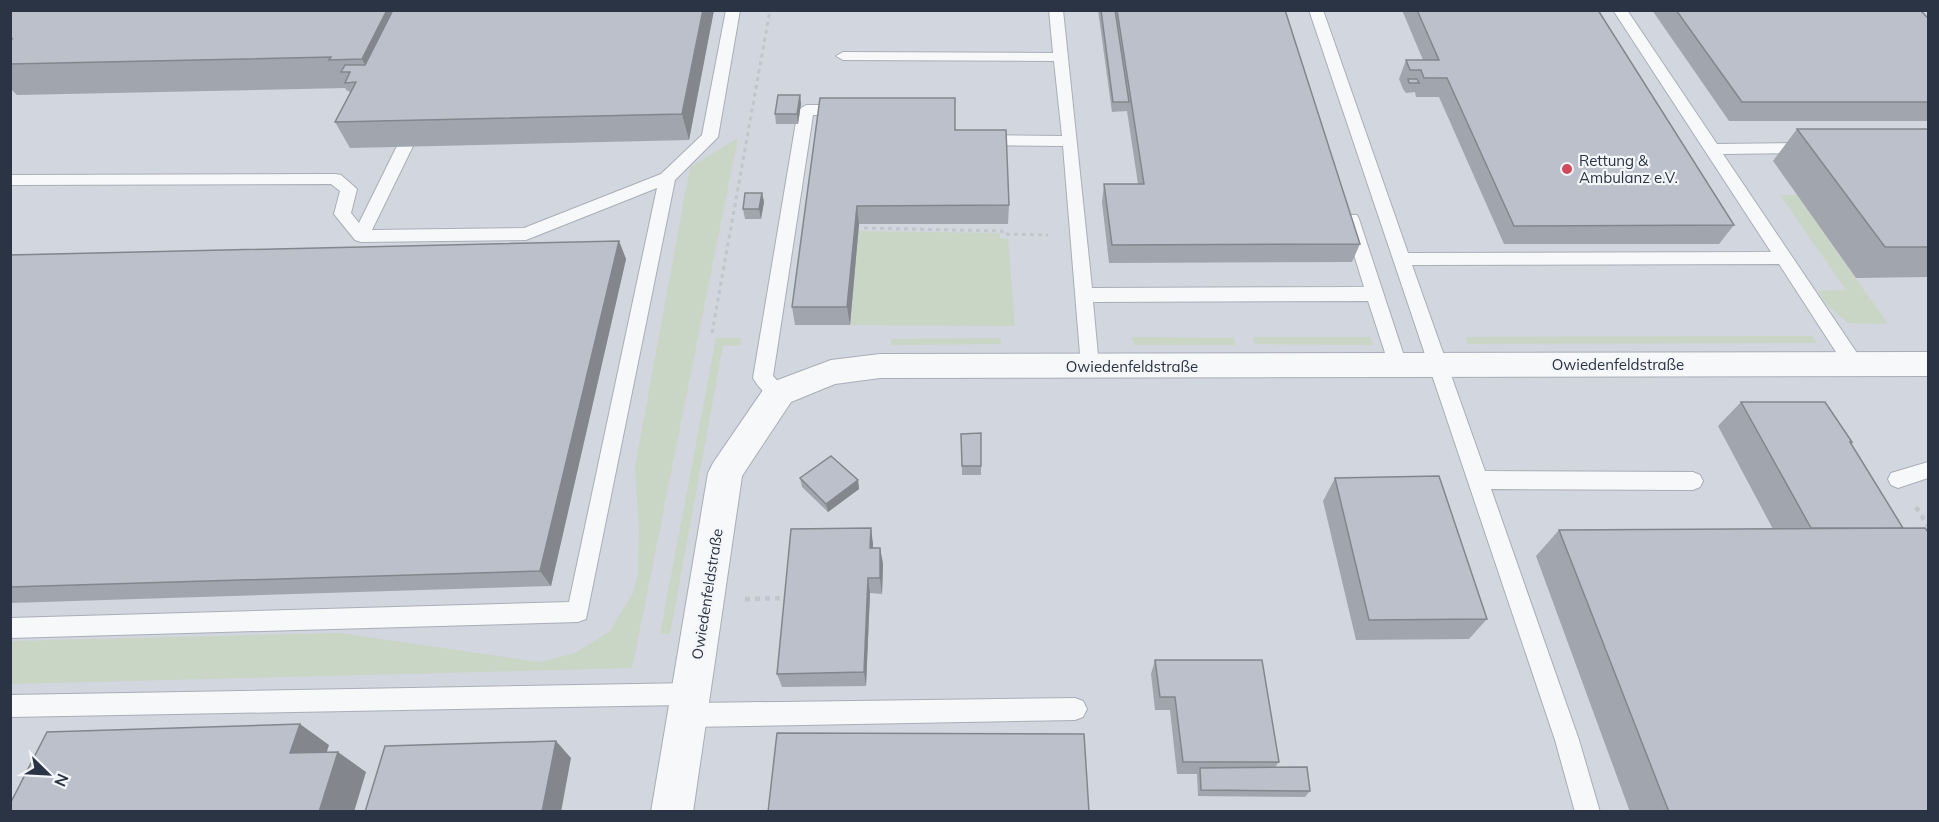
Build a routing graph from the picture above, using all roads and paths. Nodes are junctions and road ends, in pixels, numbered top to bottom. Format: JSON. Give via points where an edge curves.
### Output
{"nodes":[{"id":1,"x":733,"y":10,"type":"edge"},
{"id":2,"x":771,"y":10,"type":"edge"},
{"id":3,"x":1056,"y":10,"type":"edge"},
{"id":4,"x":1316,"y":10,"type":"edge"},
{"id":5,"x":1620,"y":10,"type":"edge"},
{"id":6,"x":843,"y":56,"type":"dead end"},
{"id":7,"x":1061,"y":57,"type":"junction"},
{"id":8,"x":863,"y":110,"type":"edge"},
{"id":9,"x":963,"y":139,"type":"edge"},
{"id":10,"x":1070,"y":141,"type":"junction"},
{"id":11,"x":405,"y":146,"type":"edge"},
{"id":12,"x":1826,"y":148,"type":"edge"},
{"id":13,"x":1712,"y":149,"type":"junction"},
{"id":14,"x":667,"y":178,"type":"junction"},
{"id":15,"x":10,"y":180,"type":"edge"},
{"id":16,"x":1346,"y":203,"type":"edge"},
{"id":17,"x":864,"y":228,"type":"dead end"},
{"id":18,"x":361,"y":236,"type":"junction"},
{"id":19,"x":1079,"y":236,"type":"junction"},
{"id":20,"x":1784,"y":258,"type":"junction"},
{"id":21,"x":1400,"y":259,"type":"junction"},
{"id":22,"x":1375,"y":294,"type":"junction"},
{"id":23,"x":1083,"y":295,"type":"junction"},
{"id":24,"x":712,"y":333,"type":"dead end"},
{"id":25,"x":1854,"y":364,"type":"junction"},
{"id":26,"x":1929,"y":364,"type":"edge"},
{"id":27,"x":1398,"y":365,"type":"junction"},
{"id":28,"x":1436,"y":365,"type":"junction"},
{"id":29,"x":1090,"y":366,"type":"junction"},
{"id":30,"x":779,"y":393,"type":"junction"},
{"id":31,"x":1929,"y":470,"type":"edge"},
{"id":32,"x":1898,"y":479,"type":"dead end"},
{"id":33,"x":1476,"y":480,"type":"junction"},
{"id":34,"x":1693,"y":481,"type":"dead end"},
{"id":35,"x":790,"y":598,"type":"edge"},
{"id":36,"x":744,"y":600,"type":"dead end"},
{"id":37,"x":10,"y":628,"type":"edge"},
{"id":38,"x":690,"y":705,"type":"junction"},
{"id":39,"x":10,"y":706,"type":"edge"},
{"id":40,"x":1075,"y":709,"type":"dead end"},
{"id":41,"x":672,"y":812,"type":"edge"},
{"id":42,"x":1588,"y":812,"type":"edge"}],
"edges":[{"from":1,"to":14,"type":"lane","via":[[710,137]]},
{"from":2,"to":24,"type":"path"},
{"from":3,"to":7,"type":"lane"},
{"from":4,"to":21,"type":"lane"},
{"from":5,"to":13,"type":"lane"},
{"from":6,"to":7,"type":"lane"},
{"from":7,"to":10,"type":"lane"},
{"from":8,"to":30,"type":"lane","via":[[806,110],[763,378]]},
{"from":9,"to":10,"type":"lane"},
{"from":10,"to":19,"type":"lane"},
{"from":11,"to":18,"type":"lane"},
{"from":12,"to":13,"type":"lane"},
{"from":13,"to":20,"type":"lane"},
{"from":14,"to":18,"type":"lane","via":[[526,234]]},
{"from":14,"to":37,"type":"lane","via":[[578,612]]},
{"from":15,"to":18,"type":"lane","via":[[335,178],[349,189],[342,214]]},
{"from":16,"to":22,"type":"lane"},
{"from":17,"to":19,"type":"path"},
{"from":19,"to":23,"type":"lane"},
{"from":20,"to":21,"type":"lane"},
{"from":20,"to":25,"type":"lane"},
{"from":21,"to":28,"type":"lane"},
{"from":22,"to":23,"type":"lane"},
{"from":22,"to":27,"type":"lane"},
{"from":23,"to":29,"type":"lane"},
{"from":25,"to":26,"type":"street","name":"Owiedenfeldstraße"},
{"from":25,"to":28,"type":"street","name":"Owiedenfeldstraße"},
{"from":27,"to":28,"type":"street","name":"Owiedenfeldstraße"},
{"from":27,"to":29,"type":"street","name":"Owiedenfeldstraße"},
{"from":28,"to":33,"type":"lane"},
{"from":29,"to":30,"type":"street","name":"Owiedenfeldstraße","via":[[880,366],[831,372]]},
{"from":30,"to":38,"type":"street","name":"Owiedenfeldstraße","via":[[725,473]]},
{"from":31,"to":32,"type":"lane"},
{"from":33,"to":34,"type":"lane"},
{"from":33,"to":42,"type":"lane","via":[[1567,740]]},
{"from":35,"to":36,"type":"path"},
{"from":38,"to":39,"type":"lane"},
{"from":38,"to":40,"type":"lane"},
{"from":38,"to":41,"type":"street","name":"Owiedenfeldstraße"}]}
